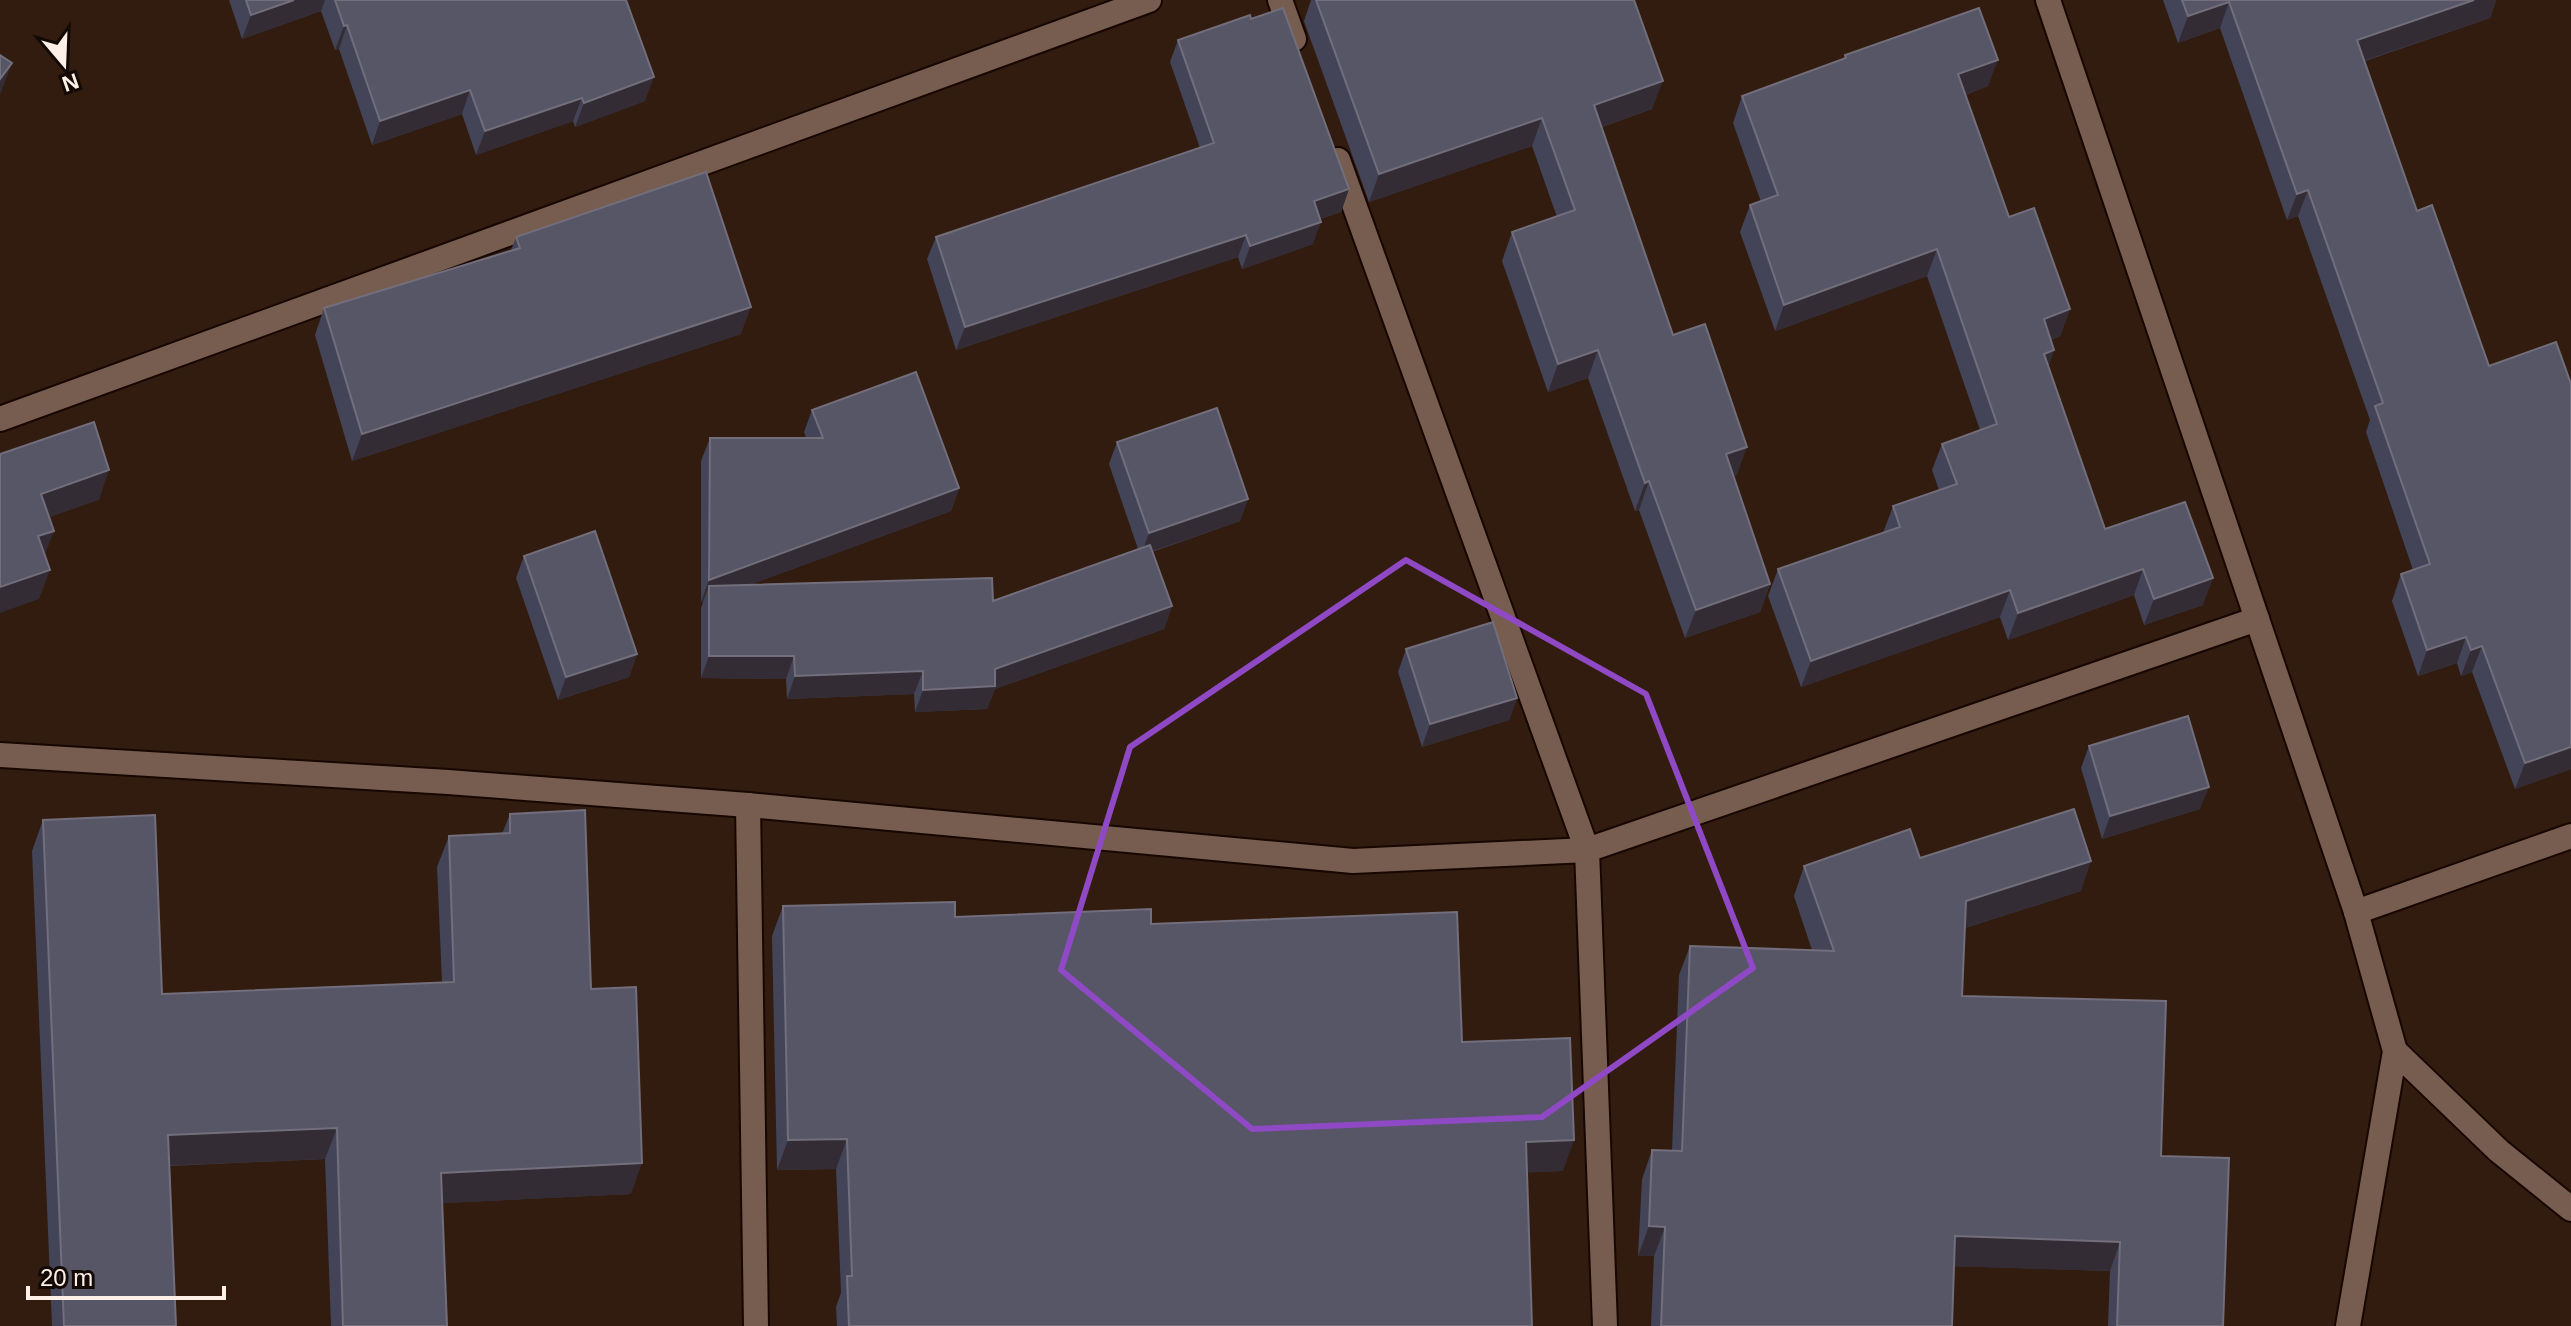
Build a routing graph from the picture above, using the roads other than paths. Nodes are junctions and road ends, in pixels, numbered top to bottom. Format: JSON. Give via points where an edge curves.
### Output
{"nodes":[{"id":1,"x":1149,"y":0,"type":"edge"},
{"id":2,"x":1280,"y":0,"type":"edge"},
{"id":3,"x":2048,"y":0,"type":"edge"},
{"id":4,"x":1301,"y":60,"type":"edge"},
{"id":5,"x":1328,"y":134,"type":"edge"},
{"id":6,"x":0,"y":419,"type":"edge"},
{"id":7,"x":2257,"y":619,"type":"junction"},
{"id":8,"x":0,"y":755,"type":"edge"},
{"id":9,"x":748,"y":805,"type":"junction"},
{"id":10,"x":2571,"y":836,"type":"edge"},
{"id":11,"x":1587,"y":850,"type":"junction"},
{"id":12,"x":2356,"y":912,"type":"junction"},
{"id":13,"x":2395,"y":1051,"type":"junction"},
{"id":14,"x":2571,"y":1209,"type":"edge"},
{"id":15,"x":756,"y":1326,"type":"edge"},
{"id":16,"x":1605,"y":1326,"type":"edge"},
{"id":17,"x":2348,"y":1326,"type":"edge"}],
"edges":[{"from":1,"to":6,"type":"street"},
{"from":2,"to":4,"type":"street"},
{"from":3,"to":7,"type":"street"},
{"from":5,"to":11,"type":"street"},
{"from":7,"to":11,"type":"street"},
{"from":7,"to":12,"type":"street"},
{"from":8,"to":9,"type":"street"},
{"from":9,"to":11,"type":"street","via":[[1353,861]]},
{"from":9,"to":15,"type":"street"},
{"from":10,"to":12,"type":"street"},
{"from":11,"to":16,"type":"street"},
{"from":12,"to":13,"type":"street"},
{"from":13,"to":14,"type":"street","via":[[2499,1151]]},
{"from":13,"to":17,"type":"street"}]}
